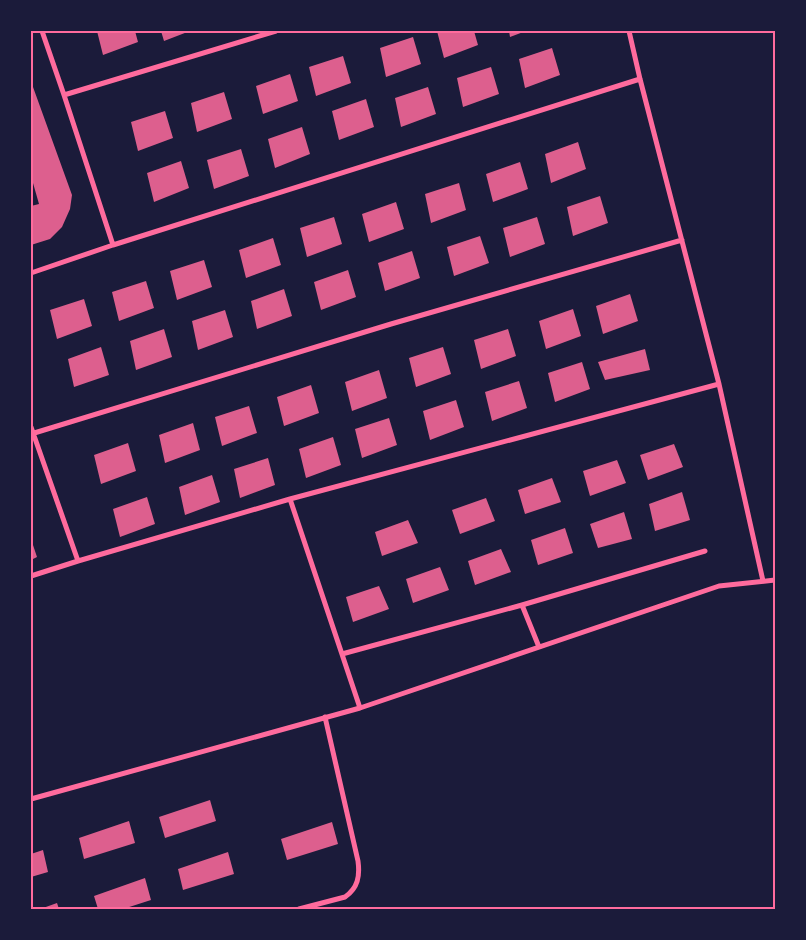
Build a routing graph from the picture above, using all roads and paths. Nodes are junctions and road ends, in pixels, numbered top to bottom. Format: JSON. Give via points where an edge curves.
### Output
{"nodes":[{"id":1,"x":42,"y":31,"type":"edge"},
{"id":2,"x":276,"y":31,"type":"edge"},
{"id":3,"x":630,"y":31,"type":"edge"},
{"id":4,"x":640,"y":79,"type":"junction"},
{"id":5,"x":64,"y":95,"type":"junction"},
{"id":6,"x":682,"y":240,"type":"junction"},
{"id":7,"x":113,"y":245,"type":"junction"},
{"id":8,"x":31,"y":273,"type":"edge"},
{"id":9,"x":718,"y":384,"type":"junction"},
{"id":10,"x":31,"y":427,"type":"edge"},
{"id":11,"x":32,"y":433,"type":"edge"},
{"id":12,"x":290,"y":499,"type":"junction"},
{"id":13,"x":705,"y":550,"type":"dead end"},
{"id":14,"x":78,"y":561,"type":"junction"},
{"id":15,"x":31,"y":576,"type":"edge"},
{"id":16,"x":775,"y":580,"type":"edge"},
{"id":17,"x":763,"y":581,"type":"junction"},
{"id":18,"x":522,"y":605,"type":"junction"},
{"id":19,"x":539,"y":647,"type":"junction"},
{"id":20,"x":342,"y":654,"type":"junction"},
{"id":21,"x":360,"y":708,"type":"junction"},
{"id":22,"x":325,"y":717,"type":"junction"},
{"id":23,"x":31,"y":799,"type":"edge"},
{"id":24,"x":299,"y":909,"type":"edge"}],
"edges":[{"from":1,"to":5,"type":"street"},
{"from":2,"to":5,"type":"street"},
{"from":3,"to":4,"type":"street"},
{"from":4,"to":6,"type":"street"},
{"from":4,"to":7,"type":"street"},
{"from":5,"to":7,"type":"street"},
{"from":6,"to":9,"type":"street"},
{"from":6,"to":11,"type":"street"},
{"from":7,"to":8,"type":"street"},
{"from":9,"to":12,"type":"street"},
{"from":9,"to":17,"type":"street"},
{"from":10,"to":11,"type":"street"},
{"from":11,"to":14,"type":"street"},
{"from":12,"to":14,"type":"street"},
{"from":12,"to":20,"type":"street"},
{"from":13,"to":18,"type":"street"},
{"from":14,"to":15,"type":"street"},
{"from":16,"to":17,"type":"street"},
{"from":17,"to":19,"type":"street","via":[[719,586]]},
{"from":18,"to":19,"type":"street"},
{"from":18,"to":20,"type":"street"},
{"from":19,"to":21,"type":"street"},
{"from":20,"to":21,"type":"street"},
{"from":21,"to":22,"type":"street"},
{"from":22,"to":23,"type":"street"},
{"from":22,"to":24,"type":"street","via":[[359,871],[356,886],[345,897]]}]}
